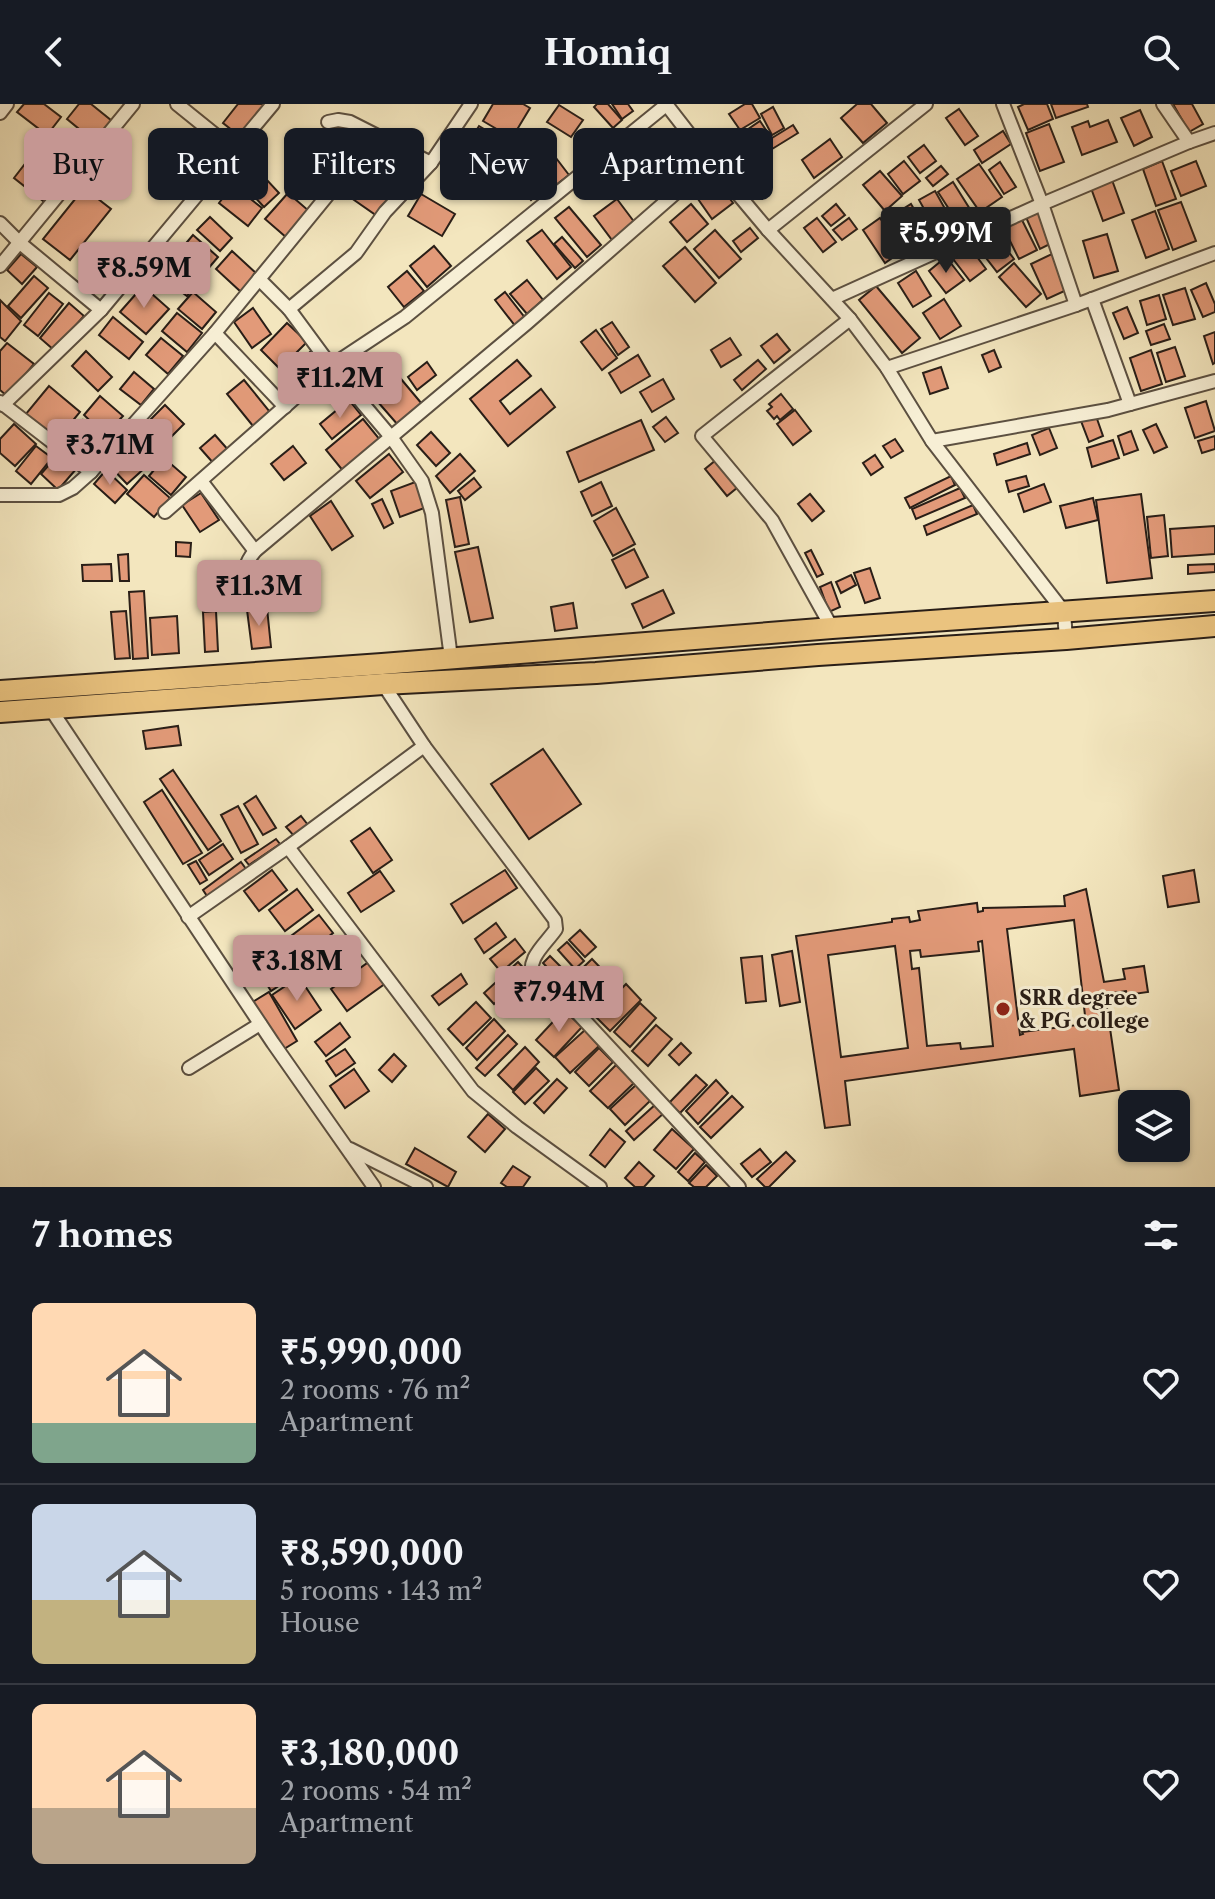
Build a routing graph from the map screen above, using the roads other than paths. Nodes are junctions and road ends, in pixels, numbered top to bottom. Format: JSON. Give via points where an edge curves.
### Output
{"nodes":[{"id":1,"x":7,"y":104,"type":"edge"},
{"id":2,"x":133,"y":104,"type":"edge"},
{"id":3,"x":177,"y":104,"type":"edge"},
{"id":4,"x":273,"y":104,"type":"edge"},
{"id":5,"x":471,"y":104,"type":"edge"},
{"id":6,"x":666,"y":104,"type":"edge"},
{"id":7,"x":926,"y":104,"type":"edge"},
{"id":8,"x":1003,"y":104,"type":"edge"},
{"id":9,"x":1163,"y":104,"type":"edge"},
{"id":10,"x":0,"y":113,"type":"edge"},
{"id":11,"x":328,"y":122,"type":"dead end"},
{"id":12,"x":207,"y":128,"type":"edge"},
{"id":13,"x":253,"y":128,"type":"edge"},
{"id":14,"x":685,"y":128,"type":"edge"},
{"id":15,"x":1215,"y":133,"type":"edge"},
{"id":16,"x":1189,"y":142,"type":"junction"},
{"id":17,"x":431,"y":163,"type":"junction"},
{"id":18,"x":192,"y":200,"type":"edge"},
{"id":19,"x":324,"y":200,"type":"edge"},
{"id":20,"x":668,"y":200,"type":"edge"},
{"id":21,"x":743,"y":200,"type":"edge"},
{"id":22,"x":1042,"y":204,"type":"junction"},
{"id":23,"x":0,"y":223,"type":"edge"},
{"id":24,"x":768,"y":230,"type":"junction"},
{"id":25,"x":20,"y":243,"type":"junction"},
{"id":26,"x":1215,"y":253,"type":"edge"},
{"id":27,"x":0,"y":266,"type":"edge"},
{"id":28,"x":259,"y":279,"type":"junction"},
{"id":29,"x":832,"y":299,"type":"junction"},
{"id":30,"x":1092,"y":299,"type":"junction"},
{"id":31,"x":1076,"y":305,"type":"junction"},
{"id":32,"x":289,"y":309,"type":"junction"},
{"id":33,"x":101,"y":310,"type":"junction"},
{"id":34,"x":850,"y":319,"type":"junction"},
{"id":35,"x":215,"y":333,"type":"junction"},
{"id":36,"x":331,"y":366,"type":"junction"},
{"id":37,"x":887,"y":368,"type":"junction"},
{"id":38,"x":1215,"y":381,"type":"edge"},
{"id":39,"x":2,"y":403,"type":"edge"},
{"id":40,"x":1130,"y":404,"type":"junction"},
{"id":41,"x":285,"y":407,"type":"junction"},
{"id":42,"x":391,"y":437,"type":"junction"},
{"id":43,"x":932,"y":441,"type":"junction"},
{"id":44,"x":91,"y":472,"type":"junction"},
{"id":45,"x":201,"y":481,"type":"junction"},
{"id":46,"x":0,"y":495,"type":"edge"},
{"id":47,"x":165,"y":512,"type":"dead end"},
{"id":48,"x":255,"y":551,"type":"junction"},
{"id":49,"x":243,"y":593,"type":"dead end"},
{"id":50,"x":1215,"y":601,"type":"edge"},
{"id":51,"x":1064,"y":612,"type":"junction"},
{"id":52,"x":1215,"y":626,"type":"edge"},
{"id":53,"x":832,"y":628,"type":"junction"},
{"id":54,"x":1066,"y":639,"type":"junction"},
{"id":55,"x":451,"y":658,"type":"junction"},
{"id":56,"x":383,"y":684,"type":"junction"},
{"id":57,"x":0,"y":691,"type":"edge"},
{"id":58,"x":50,"y":708,"type":"junction"},
{"id":59,"x":0,"y":712,"type":"edge"},
{"id":60,"x":424,"y":746,"type":"junction"},
{"id":61,"x":288,"y":847,"type":"junction"},
{"id":62,"x":188,"y":917,"type":"junction"},
{"id":63,"x":260,"y":1024,"type":"junction"},
{"id":64,"x":189,"y":1068,"type":"dead end"},
{"id":65,"x":346,"y":1147,"type":"junction"},
{"id":66,"x":374,"y":1187,"type":"edge"},
{"id":67,"x":426,"y":1187,"type":"edge"},
{"id":68,"x":600,"y":1187,"type":"edge"},
{"id":69,"x":739,"y":1187,"type":"edge"}],
"edges":[{"from":1,"to":10,"type":"street"},
{"from":2,"to":25,"type":"street"},
{"from":3,"to":12,"type":"street"},
{"from":4,"to":13,"type":"street"},
{"from":5,"to":17,"type":"street"},
{"from":6,"to":14,"type":"street"},
{"from":6,"to":36,"type":"street","via":[[405,317]]},
{"from":7,"to":24,"type":"street"},
{"from":8,"to":22,"type":"street"},
{"from":9,"to":16,"type":"street"},
{"from":11,"to":17,"type":"street","via":[[350,122]]},
{"from":15,"to":16,"type":"street"},
{"from":16,"to":22,"type":"street"},
{"from":17,"to":32,"type":"street","via":[[356,253]]},
{"from":18,"to":33,"type":"street"},
{"from":19,"to":28,"type":"street"},
{"from":20,"to":42,"type":"street"},
{"from":21,"to":24,"type":"street"},
{"from":22,"to":29,"type":"street"},
{"from":22,"to":31,"type":"street"},
{"from":23,"to":25,"type":"street"},
{"from":24,"to":29,"type":"street"},
{"from":25,"to":27,"type":"street"},
{"from":25,"to":33,"type":"street"},
{"from":26,"to":30,"type":"street"},
{"from":28,"to":32,"type":"street"},
{"from":28,"to":35,"type":"street"},
{"from":29,"to":34,"type":"street"},
{"from":30,"to":31,"type":"street"},
{"from":30,"to":40,"type":"street"},
{"from":31,"to":37,"type":"street"},
{"from":32,"to":36,"type":"street"},
{"from":33,"to":39,"type":"street"},
{"from":34,"to":37,"type":"street"},
{"from":34,"to":53,"type":"street","via":[[702,436],[772,520]]},
{"from":35,"to":41,"type":"street"},
{"from":35,"to":44,"type":"street"},
{"from":36,"to":41,"type":"street"},
{"from":36,"to":42,"type":"street"},
{"from":37,"to":43,"type":"street"},
{"from":38,"to":40,"type":"street"},
{"from":39,"to":44,"type":"street"},
{"from":40,"to":43,"type":"street"},
{"from":41,"to":45,"type":"street"},
{"from":42,"to":48,"type":"street"},
{"from":42,"to":55,"type":"street","via":[[428,495]]},
{"from":43,"to":51,"type":"street"},
{"from":44,"to":46,"type":"street","via":[[59,495]]},
{"from":45,"to":47,"type":"street"},
{"from":45,"to":48,"type":"street"},
{"from":48,"to":49,"type":"street","via":[[244,570]]},
{"from":50,"to":51,"type":"highway"},
{"from":51,"to":53,"type":"highway"},
{"from":51,"to":54,"type":"street"},
{"from":52,"to":54,"type":"highway"},
{"from":53,"to":55,"type":"highway"},
{"from":54,"to":56,"type":"highway"},
{"from":55,"to":57,"type":"highway"},
{"from":56,"to":58,"type":"highway"},
{"from":56,"to":60,"type":"street"},
{"from":58,"to":59,"type":"highway"},
{"from":58,"to":62,"type":"street"},
{"from":60,"to":61,"type":"street"},
{"from":60,"to":69,"type":"street","via":[[555,920],[556,929],[532,962],[533,979],[547,980]]},
{"from":61,"to":62,"type":"street"},
{"from":61,"to":68,"type":"street","via":[[473,1091]]},
{"from":62,"to":63,"type":"street"},
{"from":63,"to":64,"type":"street"},
{"from":63,"to":65,"type":"street"},
{"from":65,"to":66,"type":"street"},
{"from":65,"to":67,"type":"street"}]}
